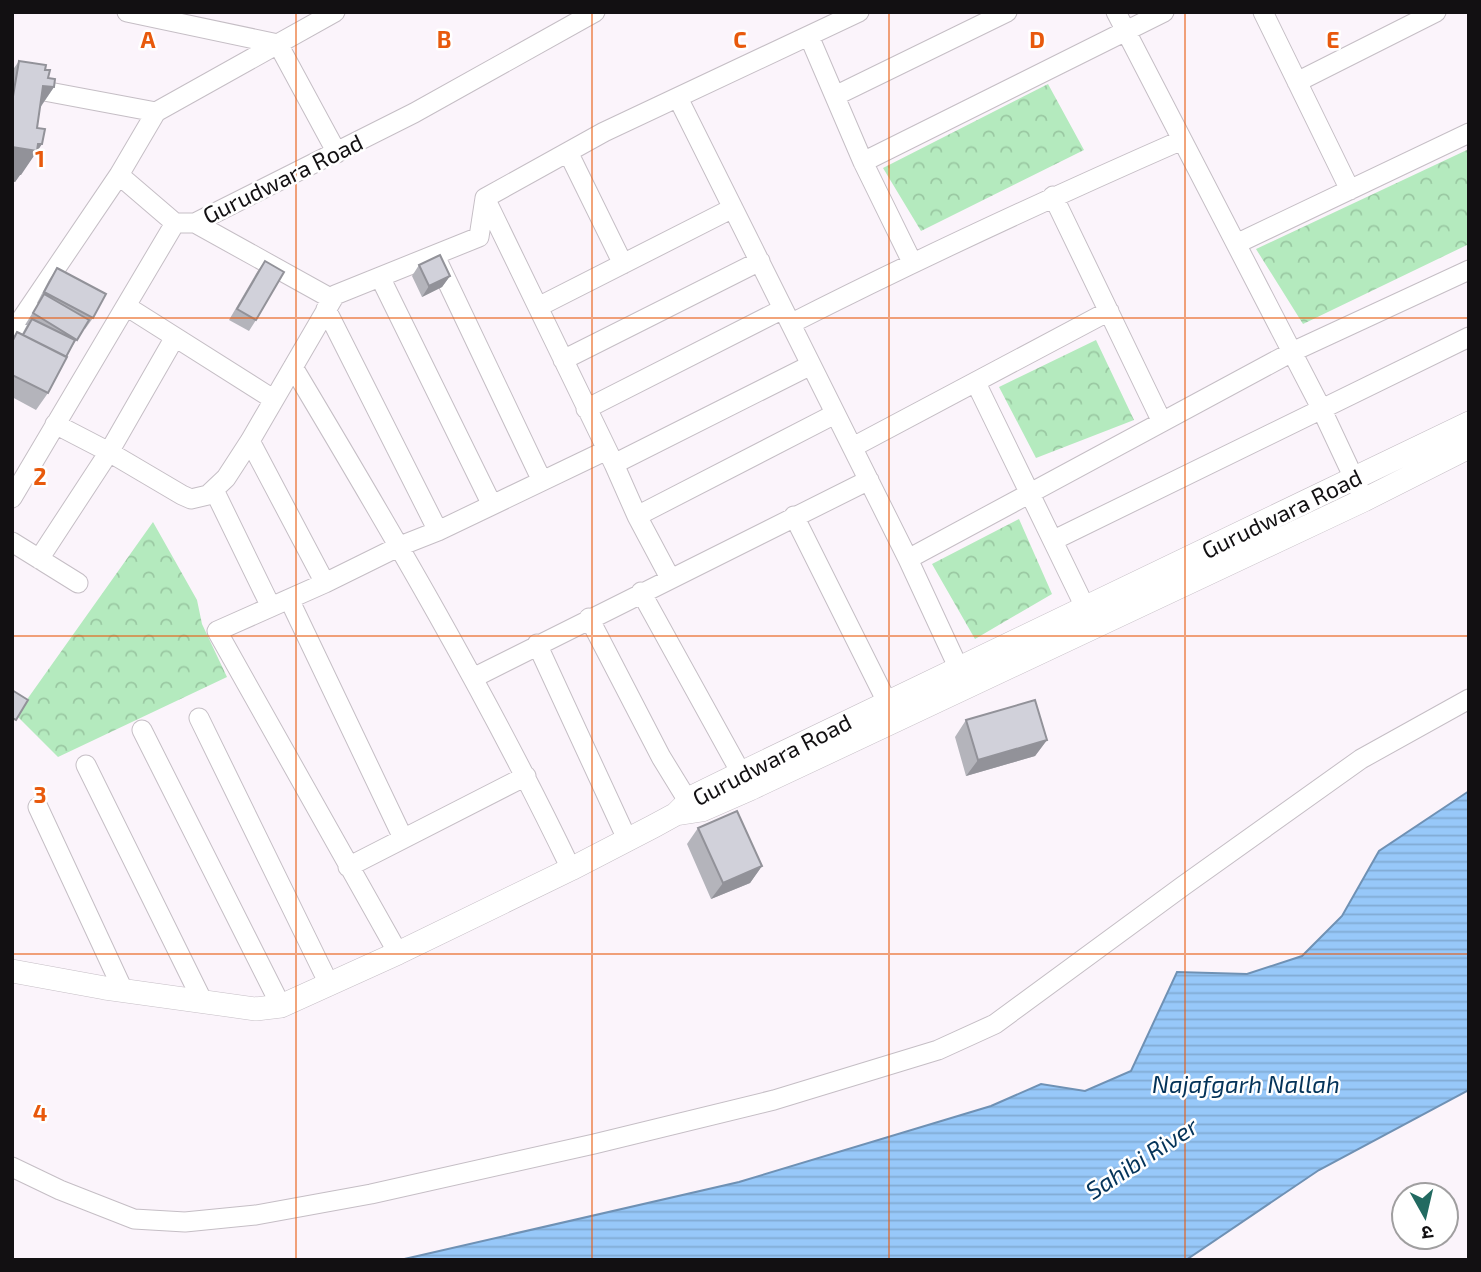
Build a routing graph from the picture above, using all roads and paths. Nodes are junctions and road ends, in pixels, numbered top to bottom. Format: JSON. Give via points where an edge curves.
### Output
{"nodes":[{"id":1,"x":127,"y":12,"type":"edge"},
{"id":2,"x":335,"y":12,"type":"edge"},
{"id":3,"x":595,"y":12,"type":"edge"},
{"id":4,"x":859,"y":12,"type":"edge"},
{"id":5,"x":1007,"y":12,"type":"edge"},
{"id":6,"x":1116,"y":12,"type":"edge"},
{"id":7,"x":1164,"y":12,"type":"edge"},
{"id":8,"x":1263,"y":12,"type":"edge"},
{"id":9,"x":1436,"y":12,"type":"edge"},
{"id":10,"x":1126,"y":32,"type":"junction"},
{"id":11,"x":809,"y":36,"type":"junction"},
{"id":12,"x":278,"y":44,"type":"junction"},
{"id":13,"x":1297,"y":82,"type":"junction"},
{"id":14,"x":12,"y":85,"type":"edge"},
{"id":15,"x":835,"y":96,"type":"junction"},
{"id":16,"x":678,"y":98,"type":"junction"},
{"id":17,"x":156,"y":112,"type":"junction"},
{"id":18,"x":1469,"y":133,"type":"edge"},
{"id":19,"x":1182,"y":140,"type":"junction"},
{"id":20,"x":568,"y":152,"type":"junction"},
{"id":21,"x":337,"y":153,"type":"junction"},
{"id":22,"x":863,"y":162,"type":"junction"},
{"id":23,"x":119,"y":175,"type":"junction"},
{"id":24,"x":1350,"y":190,"type":"junction"},
{"id":25,"x":1054,"y":196,"type":"junction"},
{"id":26,"x":485,"y":198,"type":"junction"},
{"id":27,"x":733,"y":208,"type":"junction"},
{"id":28,"x":175,"y":223,"type":"junction"},
{"id":29,"x":195,"y":223,"type":"junction"},
{"id":30,"x":1236,"y":244,"type":"junction"},
{"id":31,"x":434,"y":254,"type":"junction"},
{"id":32,"x":760,"y":261,"type":"junction"},
{"id":33,"x":912,"y":262,"type":"junction"},
{"id":34,"x":623,"y":264,"type":"junction"},
{"id":35,"x":1469,"y":271,"type":"edge"},
{"id":36,"x":380,"y":276,"type":"junction"},
{"id":37,"x":329,"y":304,"type":"junction"},
{"id":38,"x":126,"y":306,"type":"junction"},
{"id":39,"x":538,"y":307,"type":"junction"},
{"id":40,"x":1109,"y":311,"type":"junction"},
{"id":41,"x":787,"y":316,"type":"junction"},
{"id":42,"x":12,"y":333,"type":"edge"},
{"id":43,"x":175,"y":337,"type":"junction"},
{"id":44,"x":1469,"y":337,"type":"edge"},
{"id":45,"x":1292,"y":352,"type":"junction"},
{"id":46,"x":564,"y":360,"type":"junction"},
{"id":47,"x":811,"y":365,"type":"junction"},
{"id":48,"x":293,"y":367,"type":"junction"},
{"id":49,"x":976,"y":383,"type":"junction"},
{"id":50,"x":274,"y":399,"type":"junction"},
{"id":51,"x":1321,"y":408,"type":"junction"},
{"id":52,"x":586,"y":409,"type":"junction"},
{"id":53,"x":835,"y":414,"type":"junction"},
{"id":54,"x":1163,"y":422,"type":"junction"},
{"id":55,"x":1469,"y":423,"type":"edge"},
{"id":56,"x":55,"y":424,"type":"junction"},
{"id":57,"x":250,"y":441,"type":"junction"},
{"id":58,"x":853,"y":447,"type":"junction"},
{"id":59,"x":1469,"y":447,"type":"edge"},
{"id":60,"x":110,"y":452,"type":"junction"},
{"id":61,"x":611,"y":457,"type":"junction"},
{"id":62,"x":869,"y":480,"type":"junction"},
{"id":63,"x":542,"y":481,"type":"junction"},
{"id":64,"x":1359,"y":489,"type":"junction"},
{"id":65,"x":214,"y":490,"type":"junction"},
{"id":66,"x":1030,"y":493,"type":"junction"},
{"id":67,"x":12,"y":498,"type":"edge"},
{"id":68,"x":492,"y":505,"type":"junction"},
{"id":69,"x":637,"y":516,"type":"junction"},
{"id":70,"x":794,"y":516,"type":"junction"},
{"id":71,"x":438,"y":531,"type":"junction"},
{"id":72,"x":1054,"y":540,"type":"junction"},
{"id":73,"x":12,"y":542,"type":"edge"},
{"id":74,"x":400,"y":546,"type":"junction"},
{"id":75,"x":39,"y":559,"type":"junction"},
{"id":76,"x":908,"y":559,"type":"junction"},
{"id":77,"x":670,"y":579,"type":"junction"},
{"id":78,"x":78,"y":583,"type":"dead end"},
{"id":79,"x":325,"y":583,"type":"junction"},
{"id":80,"x":641,"y":592,"type":"junction"},
{"id":81,"x":280,"y":603,"type":"junction"},
{"id":82,"x":1084,"y":607,"type":"junction"},
{"id":83,"x":589,"y":618,"type":"junction"},
{"id":84,"x":537,"y":644,"type":"junction"},
{"id":85,"x":959,"y":669,"type":"junction"},
{"id":86,"x":473,"y":678,"type":"junction"},
{"id":87,"x":1469,"y":699,"type":"edge"},
{"id":88,"x":887,"y":702,"type":"junction"},
{"id":89,"x":200,"y":718,"type":"dead end"},
{"id":90,"x":142,"y":730,"type":"dead end"},
{"id":91,"x":86,"y":765,"type":"dead end"},
{"id":92,"x":741,"y":772,"type":"junction"},
{"id":93,"x":526,"y":776,"type":"junction"},
{"id":94,"x":38,"y":807,"type":"dead end"},
{"id":95,"x":682,"y":808,"type":"junction"},
{"id":96,"x":403,"y":838,"type":"junction"},
{"id":97,"x":627,"y":839,"type":"junction"},
{"id":98,"x":348,"y":867,"type":"junction"},
{"id":99,"x":571,"y":869,"type":"junction"},
{"id":100,"x":398,"y":953,"type":"junction"},
{"id":101,"x":12,"y":971,"type":"edge"},
{"id":102,"x":329,"y":984,"type":"junction"},
{"id":103,"x":123,"y":990,"type":"junction"},
{"id":104,"x":203,"y":1002,"type":"junction"},
{"id":105,"x":281,"y":1006,"type":"junction"},
{"id":106,"x":12,"y":1167,"type":"edge"}],
"edges":[{"from":1,"to":12,"type":"street"},
{"from":2,"to":12,"type":"street"},
{"from":3,"to":21,"type":"street","name":"Gurudwara Road"},
{"from":4,"to":11,"type":"street"},
{"from":5,"to":15,"type":"street"},
{"from":6,"to":10,"type":"street"},
{"from":7,"to":10,"type":"street"},
{"from":8,"to":13,"type":"street"},
{"from":9,"to":13,"type":"street"},
{"from":10,"to":19,"type":"street"},
{"from":10,"to":22,"type":"street"},
{"from":11,"to":15,"type":"street"},
{"from":11,"to":16,"type":"street"},
{"from":12,"to":17,"type":"street"},
{"from":12,"to":21,"type":"street"},
{"from":13,"to":24,"type":"street"},
{"from":14,"to":17,"type":"street"},
{"from":15,"to":22,"type":"street"},
{"from":16,"to":20,"type":"street"},
{"from":16,"to":27,"type":"street"},
{"from":17,"to":23,"type":"street"},
{"from":18,"to":24,"type":"street"},
{"from":19,"to":25,"type":"street"},
{"from":19,"to":30,"type":"street"},
{"from":20,"to":26,"type":"street"},
{"from":20,"to":34,"type":"street"},
{"from":21,"to":29,"type":"street","name":"Gurudwara Road"},
{"from":22,"to":33,"type":"street"},
{"from":23,"to":28,"type":"street"},
{"from":23,"to":42,"type":"street"},
{"from":24,"to":30,"type":"street"},
{"from":25,"to":33,"type":"street"},
{"from":25,"to":40,"type":"street"},
{"from":26,"to":31,"type":"street","via":[[479,237]]},
{"from":26,"to":39,"type":"street"},
{"from":27,"to":32,"type":"street"},
{"from":27,"to":34,"type":"street"},
{"from":28,"to":29,"type":"street","name":"Gurudwara Road"},
{"from":28,"to":38,"type":"street","name":"Gurudwara Road"},
{"from":29,"to":37,"type":"street"},
{"from":30,"to":45,"type":"street"},
{"from":31,"to":36,"type":"street"},
{"from":31,"to":63,"type":"street"},
{"from":32,"to":41,"type":"street"},
{"from":32,"to":46,"type":"street"},
{"from":33,"to":41,"type":"street"},
{"from":34,"to":39,"type":"street"},
{"from":35,"to":45,"type":"street"},
{"from":36,"to":37,"type":"street","via":[[335,295]]},
{"from":36,"to":68,"type":"street"},
{"from":37,"to":48,"type":"street"},
{"from":37,"to":71,"type":"street"},
{"from":38,"to":43,"type":"street"},
{"from":38,"to":56,"type":"street","name":"Gurudwara Road"},
{"from":39,"to":46,"type":"street"},
{"from":40,"to":49,"type":"street"},
{"from":40,"to":54,"type":"street"},
{"from":41,"to":47,"type":"street"},
{"from":41,"to":52,"type":"street"},
{"from":43,"to":50,"type":"street"},
{"from":43,"to":60,"type":"street"},
{"from":44,"to":51,"type":"street"},
{"from":45,"to":51,"type":"street"},
{"from":45,"to":54,"type":"street"},
{"from":46,"to":52,"type":"street"},
{"from":47,"to":53,"type":"street"},
{"from":47,"to":61,"type":"street"},
{"from":48,"to":50,"type":"street"},
{"from":48,"to":74,"type":"street"},
{"from":49,"to":58,"type":"street"},
{"from":49,"to":66,"type":"street"},
{"from":50,"to":57,"type":"street"},
{"from":51,"to":64,"type":"street"},
{"from":51,"to":72,"type":"street"},
{"from":52,"to":61,"type":"street"},
{"from":53,"to":58,"type":"street"},
{"from":53,"to":69,"type":"street"},
{"from":54,"to":66,"type":"street"},
{"from":55,"to":64,"type":"street","name":"Gurudwara Road"},
{"from":56,"to":60,"type":"street"},
{"from":56,"to":67,"type":"street","name":"Gurudwara Road"},
{"from":57,"to":65,"type":"street"},
{"from":57,"to":79,"type":"street"},
{"from":58,"to":62,"type":"street"},
{"from":59,"to":64,"type":"street","name":"Gurudwara Road"},
{"from":60,"to":65,"type":"street","via":[[191,499]]},
{"from":60,"to":75,"type":"street"},
{"from":61,"to":63,"type":"street"},
{"from":61,"to":69,"type":"street"},
{"from":62,"to":70,"type":"street"},
{"from":62,"to":76,"type":"street"},
{"from":63,"to":68,"type":"street"},
{"from":64,"to":82,"type":"street","name":"Gurudwara Road"},
{"from":64,"to":95,"type":"street","name":"Gurudwara Road","via":[[750,789],[702,810]]},
{"from":65,"to":81,"type":"street"},
{"from":66,"to":72,"type":"street"},
{"from":66,"to":76,"type":"street"},
{"from":68,"to":71,"type":"street"},
{"from":69,"to":77,"type":"street"},
{"from":70,"to":77,"type":"street"},
{"from":70,"to":88,"type":"street"},
{"from":71,"to":74,"type":"street"},
{"from":72,"to":82,"type":"street"},
{"from":73,"to":75,"type":"street"},
{"from":74,"to":79,"type":"street"},
{"from":74,"to":86,"type":"street"},
{"from":75,"to":78,"type":"street"},
{"from":76,"to":85,"type":"street"},
{"from":77,"to":80,"type":"street"},
{"from":79,"to":81,"type":"street"},
{"from":80,"to":83,"type":"street"},
{"from":80,"to":92,"type":"street"},
{"from":81,"to":96,"type":"street"},
{"from":81,"to":98,"type":"street","via":[[217,631]]},
{"from":82,"to":85,"type":"street","name":"Gurudwara Road"},
{"from":83,"to":84,"type":"street"},
{"from":83,"to":95,"type":"street","via":[[661,757]]},
{"from":84,"to":86,"type":"street"},
{"from":84,"to":97,"type":"street"},
{"from":85,"to":88,"type":"street","name":"Gurudwara Road"},
{"from":86,"to":93,"type":"street"},
{"from":87,"to":106,"type":"street","via":[[1361,759],[995,1024],[938,1050],[774,1100],[594,1144],[256,1215],[185,1222],[134,1219]]},
{"from":88,"to":92,"type":"street","name":"Gurudwara Road"},
{"from":89,"to":102,"type":"street"},
{"from":90,"to":105,"type":"street"},
{"from":91,"to":104,"type":"street"},
{"from":92,"to":95,"type":"street","name":"Gurudwara Road","via":[[694,796]]},
{"from":93,"to":96,"type":"street"},
{"from":93,"to":99,"type":"street"},
{"from":94,"to":103,"type":"street"},
{"from":95,"to":97,"type":"street"},
{"from":96,"to":98,"type":"street"},
{"from":97,"to":99,"type":"street"},
{"from":98,"to":100,"type":"street"},
{"from":99,"to":100,"type":"street"},
{"from":100,"to":102,"type":"street"},
{"from":101,"to":103,"type":"street"},
{"from":102,"to":105,"type":"street"},
{"from":103,"to":104,"type":"street"},
{"from":104,"to":105,"type":"street","via":[[256,1009]]}]}
